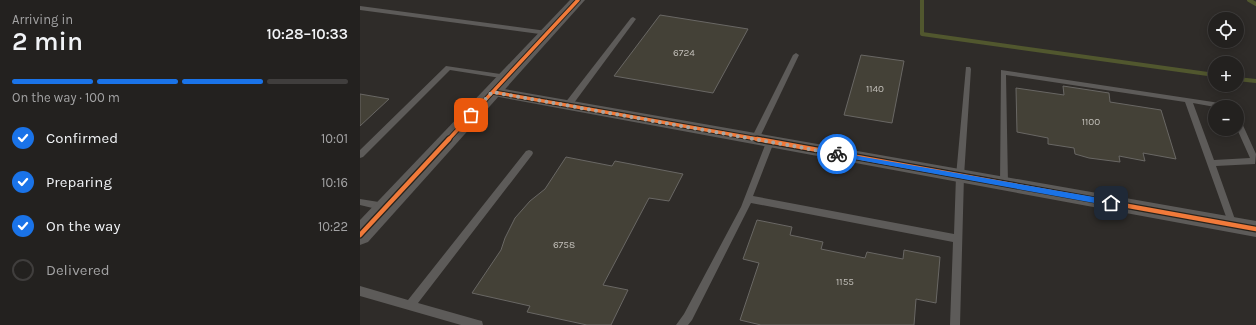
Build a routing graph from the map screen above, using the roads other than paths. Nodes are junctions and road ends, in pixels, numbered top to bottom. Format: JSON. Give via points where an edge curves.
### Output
{"nodes":[{"id":1,"x":578,"y":0,"type":"edge"},
{"id":2,"x":360,"y":8,"type":"edge"},
{"id":3,"x":633,"y":19,"type":"dead end"},
{"id":4,"x":547,"y":33,"type":"junction"},
{"id":5,"x":796,"y":55,"type":"dead end"},
{"id":6,"x":968,"y":69,"type":"dead end"},
{"id":7,"x":507,"y":76,"type":"junction"},
{"id":8,"x":492,"y":92,"type":"junction"},
{"id":9,"x":1188,"y":100,"type":"junction"},
{"id":10,"x":1208,"y":103,"type":"edge"},
{"id":11,"x":568,"y":105,"type":"junction"},
{"id":12,"x":1244,"y":136,"type":"edge"},
{"id":13,"x":763,"y":140,"type":"junction"},
{"id":14,"x":529,"y":153,"type":"dead end"},
{"id":15,"x":360,"y":155,"type":"edge"},
{"id":16,"x":1210,"y":163,"type":"junction"},
{"id":17,"x":960,"y":176,"type":"junction"},
{"id":18,"x":1004,"y":184,"type":"junction"},
{"id":19,"x":748,"y":199,"type":"junction"},
{"id":20,"x":360,"y":202,"type":"edge"},
{"id":21,"x":386,"y":207,"type":"junction"},
{"id":22,"x":1233,"y":225,"type":"junction"},
{"id":23,"x":1256,"y":229,"type":"edge"},
{"id":24,"x":360,"y":235,"type":"edge"},
{"id":25,"x":958,"y":239,"type":"junction"},
{"id":26,"x":360,"y":291,"type":"edge"},
{"id":27,"x":410,"y":306,"type":"junction"},
{"id":28,"x":478,"y":325,"type":"edge"},
{"id":29,"x":682,"y":325,"type":"edge"},
{"id":30,"x":955,"y":325,"type":"edge"}],
"edges":[{"from":1,"to":4,"type":"street"},
{"from":2,"to":4,"type":"lane"},
{"from":3,"to":11,"type":"lane"},
{"from":4,"to":7,"type":"street"},
{"from":5,"to":13,"type":"lane"},
{"from":6,"to":17,"type":"lane"},
{"from":7,"to":8,"type":"street"},
{"from":7,"to":15,"type":"lane","via":[[448,68]]},
{"from":8,"to":11,"type":"street"},
{"from":8,"to":21,"type":"street"},
{"from":9,"to":10,"type":"lane"},
{"from":9,"to":16,"type":"lane"},
{"from":9,"to":18,"type":"lane","via":[[1003,72]]},
{"from":11,"to":13,"type":"street"},
{"from":12,"to":16,"type":"lane","via":[[1255,161]]},
{"from":13,"to":17,"type":"street"},
{"from":13,"to":19,"type":"lane"},
{"from":14,"to":27,"type":"lane"},
{"from":16,"to":22,"type":"lane"},
{"from":17,"to":18,"type":"street"},
{"from":17,"to":25,"type":"lane"},
{"from":18,"to":22,"type":"street"},
{"from":19,"to":25,"type":"lane"},
{"from":19,"to":29,"type":"lane"},
{"from":20,"to":21,"type":"lane"},
{"from":21,"to":24,"type":"street"},
{"from":22,"to":23,"type":"street"},
{"from":25,"to":30,"type":"lane"},
{"from":26,"to":27,"type":"lane"},
{"from":27,"to":28,"type":"lane"}]}
